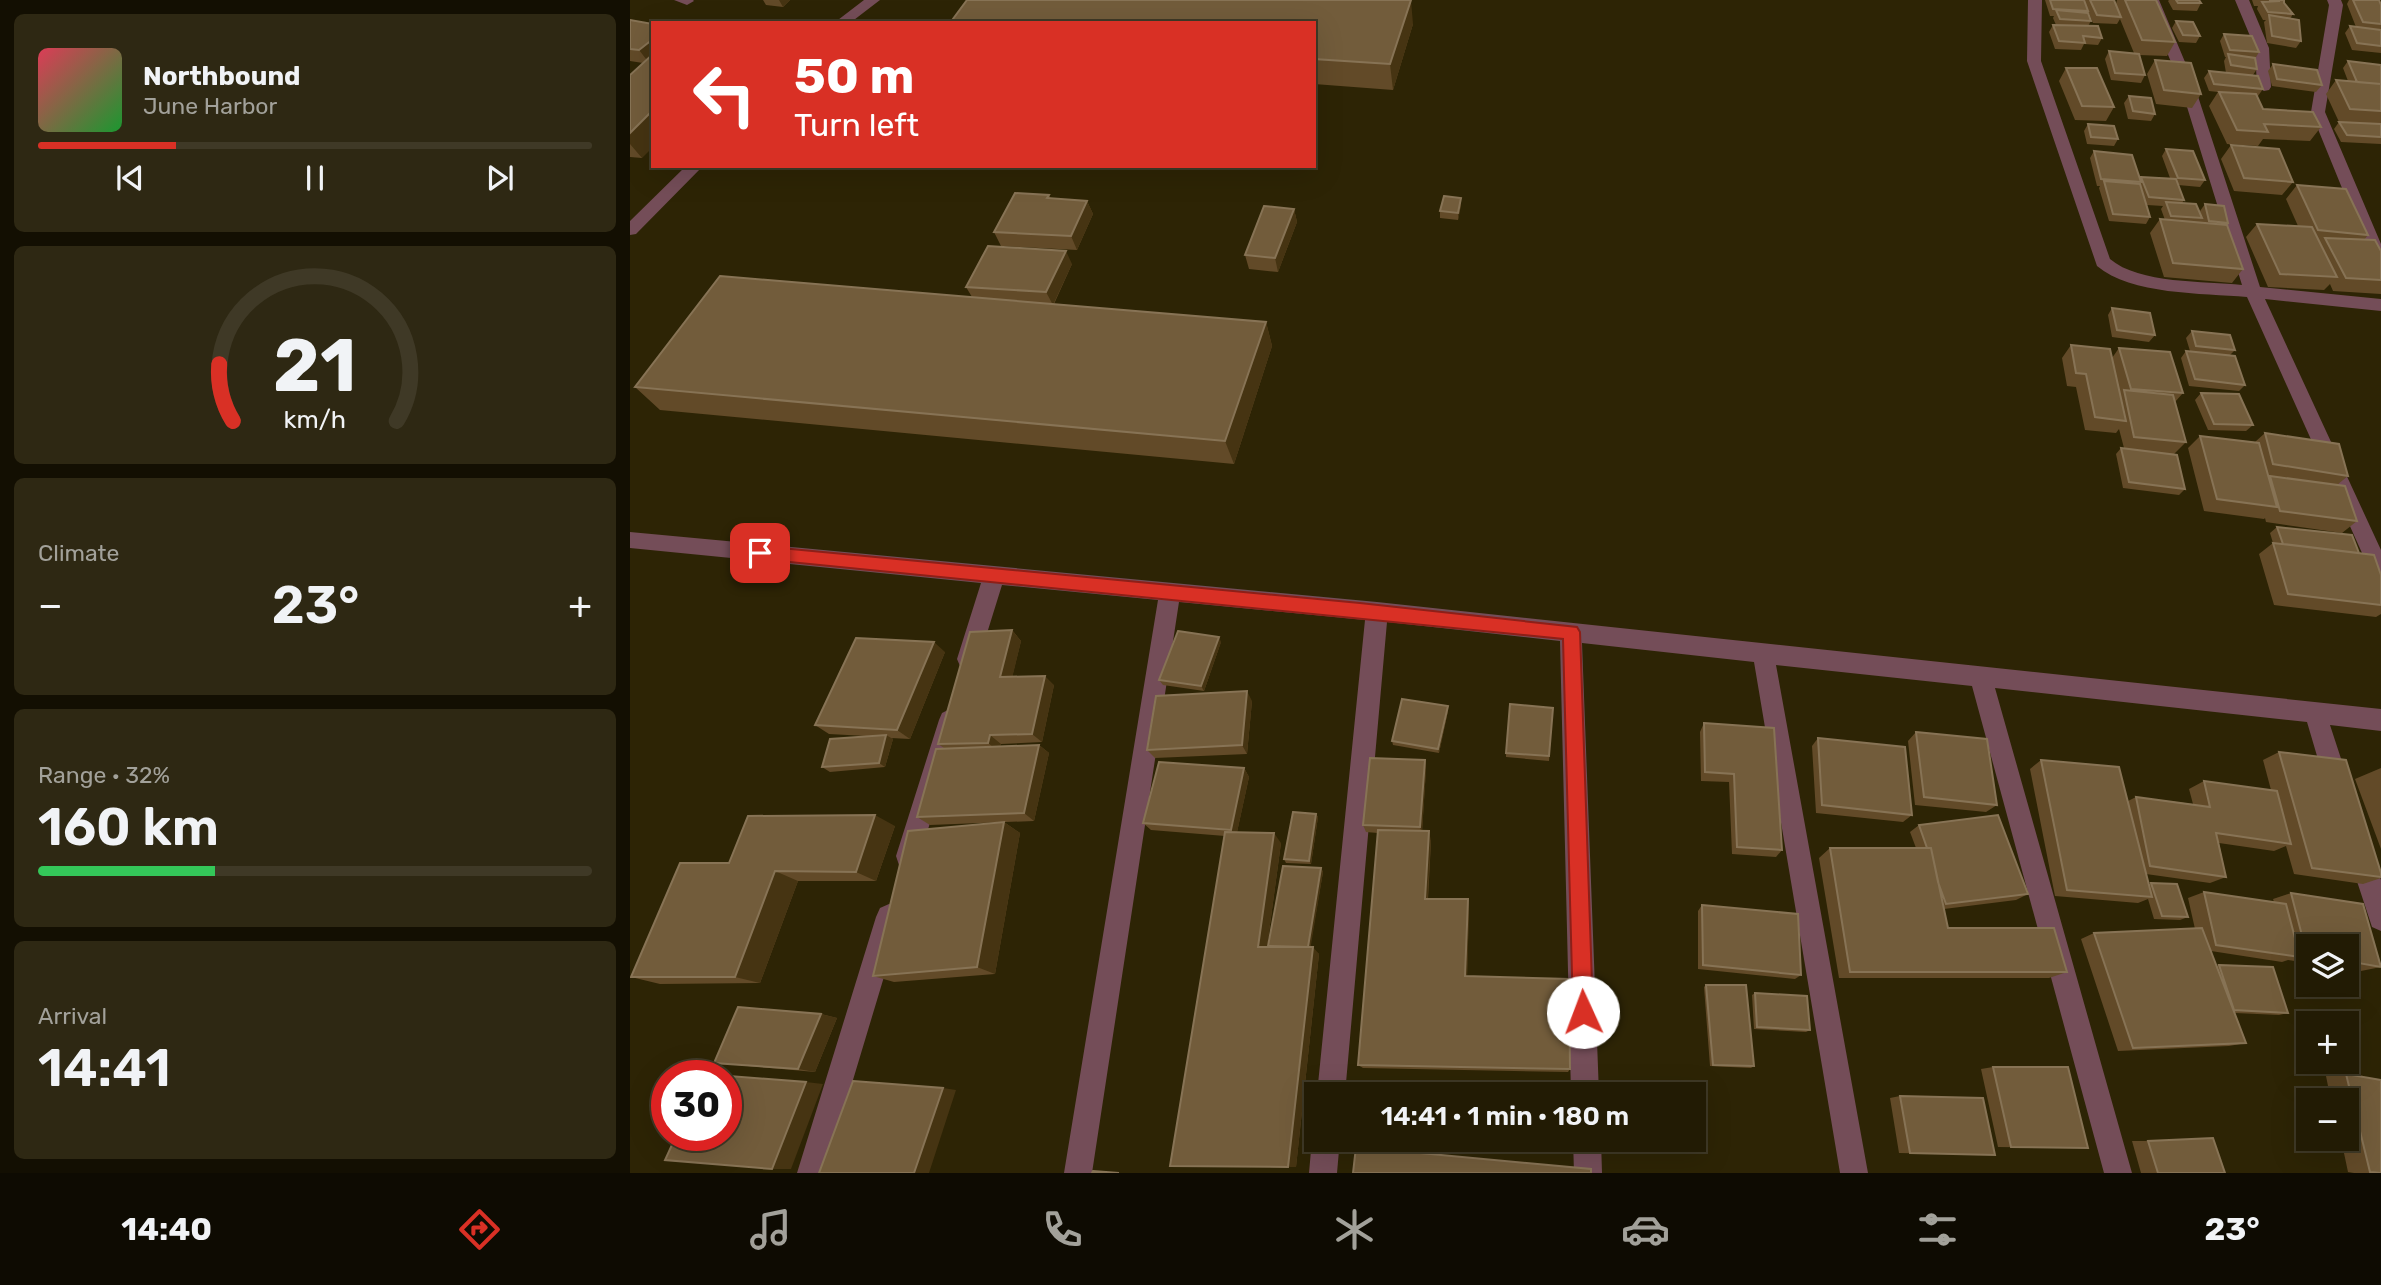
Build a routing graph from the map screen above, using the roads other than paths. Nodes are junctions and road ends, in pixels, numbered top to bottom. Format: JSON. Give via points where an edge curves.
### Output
{"nodes":[{"id":1,"x":873,"y":0,"type":"edge"},
{"id":2,"x":2035,"y":0,"type":"edge"},
{"id":3,"x":2152,"y":0,"type":"edge"},
{"id":4,"x":2242,"y":0,"type":"edge"},
{"id":5,"x":2334,"y":0,"type":"edge"},
{"id":6,"x":844,"y":21,"type":"edge"},
{"id":7,"x":2264,"y":87,"type":"edge"},
{"id":8,"x":693,"y":168,"type":"edge"},
{"id":9,"x":630,"y":230,"type":"edge"},
{"id":10,"x":2381,"y":264,"type":"edge"},
{"id":11,"x":2254,"y":294,"type":"junction"},
{"id":12,"x":2381,"y":305,"type":"edge"},
{"id":13,"x":630,"y":540,"type":"edge"},
{"id":14,"x":2381,"y":573,"type":"edge"},
{"id":15,"x":994,"y":575,"type":"junction"},
{"id":16,"x":1170,"y":592,"type":"junction"},
{"id":17,"x":1377,"y":611,"type":"junction"},
{"id":18,"x":1571,"y":632,"type":"junction"},
{"id":19,"x":1763,"y":653,"type":"junction"},
{"id":20,"x":1980,"y":676,"type":"junction"},
{"id":21,"x":2315,"y":713,"type":"junction"},
{"id":22,"x":2381,"y":720,"type":"edge"},
{"id":23,"x":2344,"y":802,"type":"edge"},
{"id":24,"x":2356,"y":841,"type":"edge"},
{"id":25,"x":2381,"y":918,"type":"edge"},
{"id":26,"x":1332,"y":1082,"type":"edge"},
{"id":27,"x":1586,"y":1082,"type":"edge"},
{"id":28,"x":1325,"y":1152,"type":"edge"},
{"id":29,"x":1587,"y":1152,"type":"edge"},
{"id":30,"x":811,"y":1173,"type":"edge"},
{"id":31,"x":1078,"y":1173,"type":"edge"},
{"id":32,"x":1323,"y":1173,"type":"edge"},
{"id":33,"x":1588,"y":1173,"type":"edge"},
{"id":34,"x":1854,"y":1173,"type":"edge"},
{"id":35,"x":2118,"y":1173,"type":"edge"}],
"edges":[{"from":1,"to":6,"type":"street"},
{"from":2,"to":11,"type":"street","via":[[2034,61],[2103,262],[2116,274],[2139,280]]},
{"from":3,"to":11,"type":"street","via":[[2186,81]]},
{"from":4,"to":7,"type":"street","via":[[2262,48]]},
{"from":5,"to":10,"type":"street","via":[[2318,112]]},
{"from":8,"to":9,"type":"street"},
{"from":11,"to":12,"type":"street"},
{"from":11,"to":14,"type":"street"},
{"from":13,"to":15,"type":"street"},
{"from":15,"to":16,"type":"street"},
{"from":15,"to":30,"type":"street"},
{"from":16,"to":17,"type":"street"},
{"from":16,"to":31,"type":"street"},
{"from":17,"to":18,"type":"street"},
{"from":17,"to":26,"type":"street"},
{"from":18,"to":19,"type":"street"},
{"from":18,"to":27,"type":"street"},
{"from":19,"to":20,"type":"street"},
{"from":19,"to":34,"type":"street"},
{"from":20,"to":21,"type":"street"},
{"from":20,"to":35,"type":"street"},
{"from":21,"to":22,"type":"street"},
{"from":21,"to":23,"type":"street"},
{"from":24,"to":25,"type":"street"},
{"from":28,"to":32,"type":"street"},
{"from":29,"to":33,"type":"street"}]}
